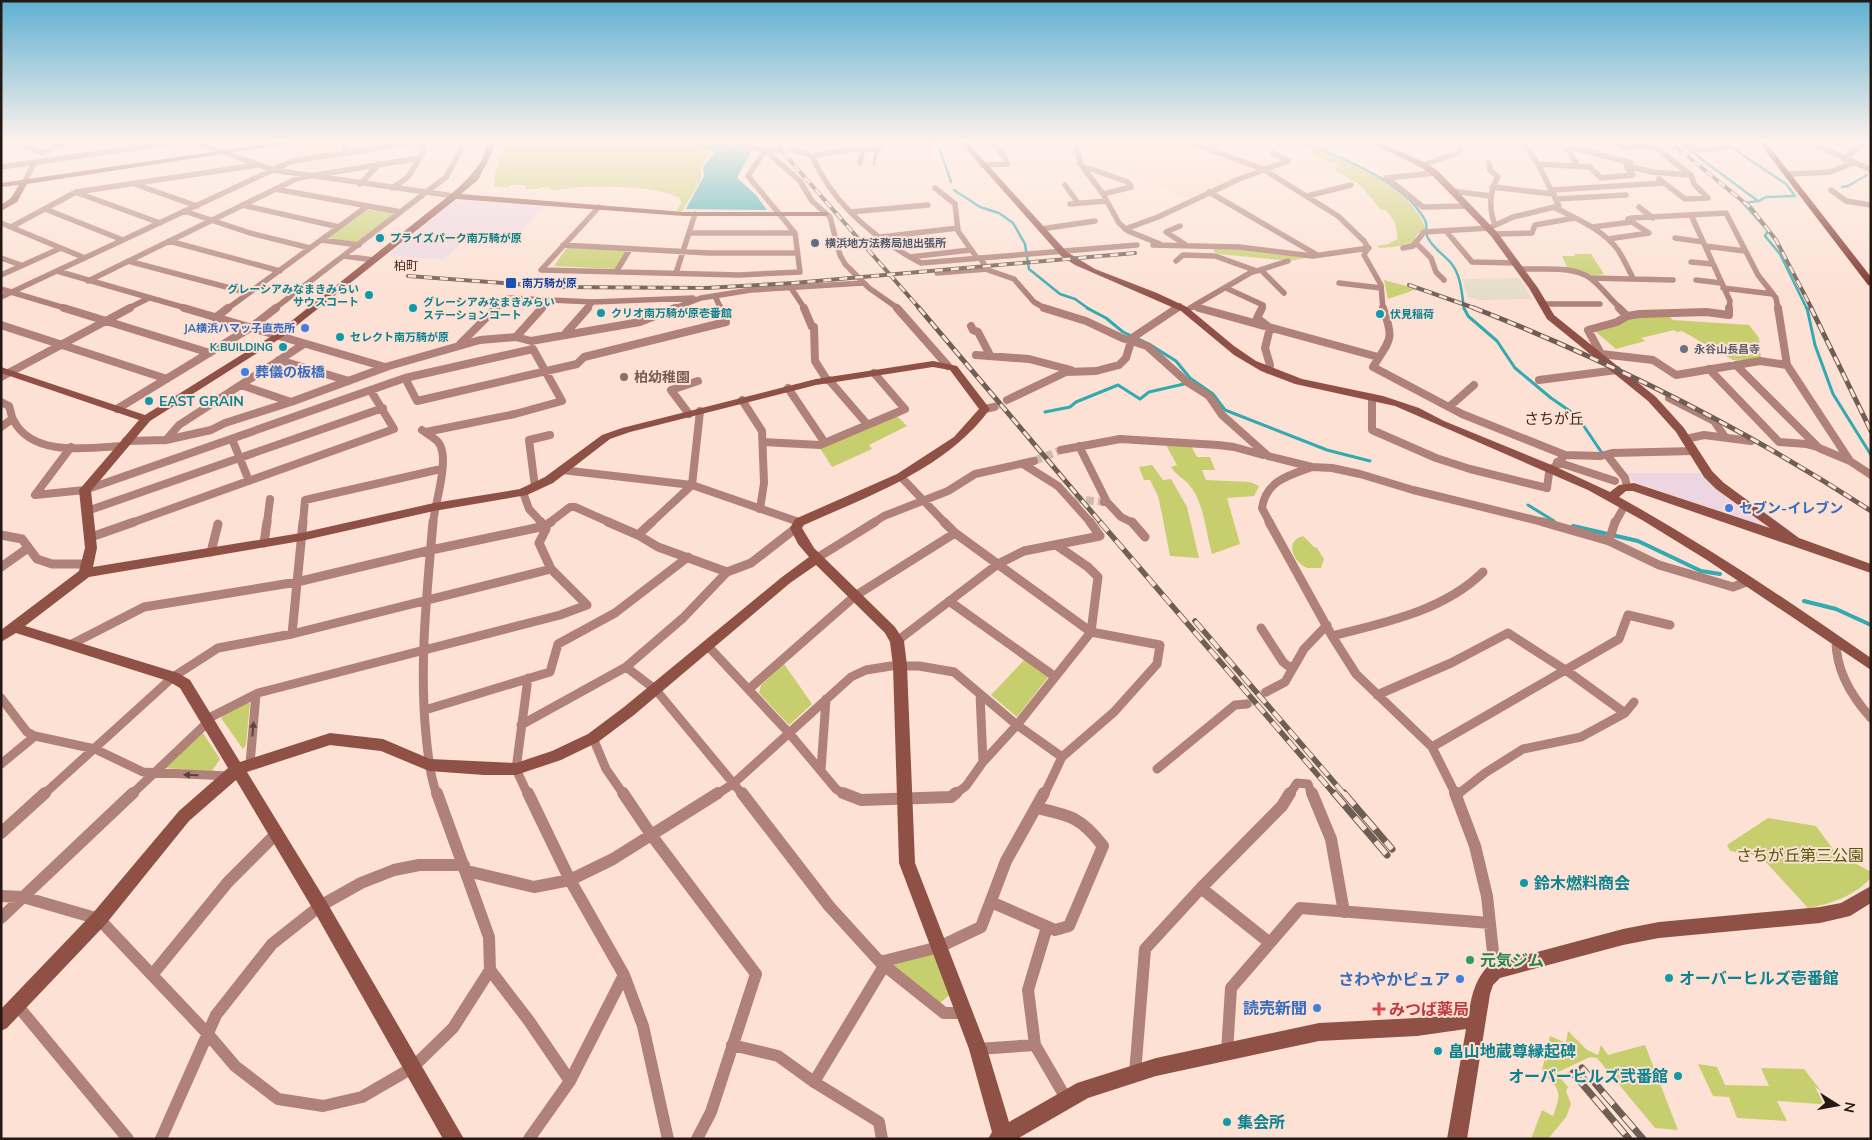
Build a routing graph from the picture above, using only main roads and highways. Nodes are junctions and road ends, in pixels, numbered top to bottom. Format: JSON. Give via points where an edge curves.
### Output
{"nodes":[{"id":1,"x":1803,"y":194,"type":"edge"},
{"id":2,"x":1871,"y":283,"type":"edge"}],
"edges":[{"from":1,"to":2,"type":"main road"}]}
